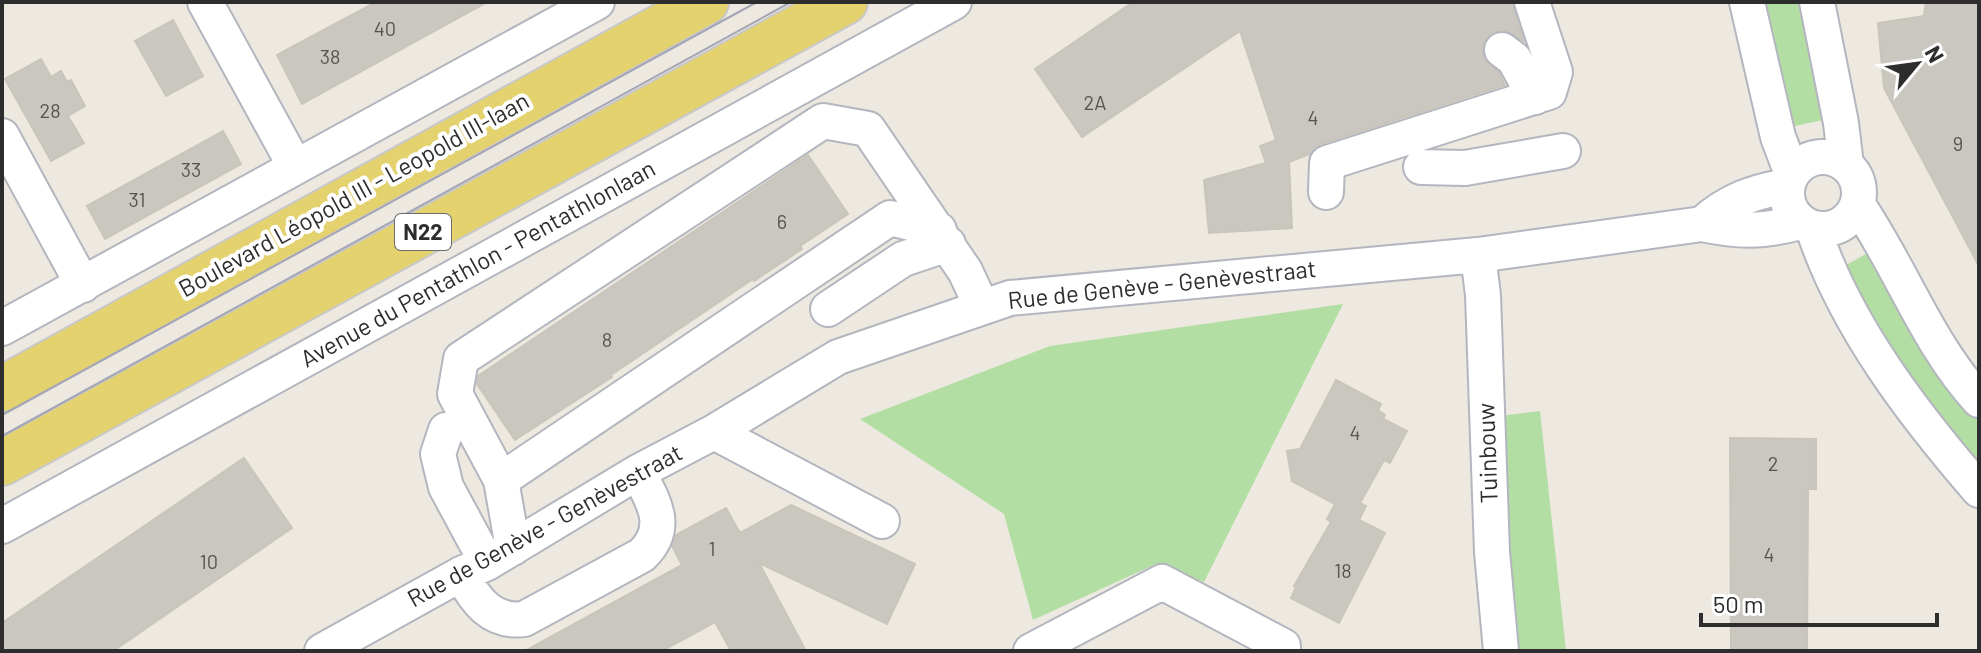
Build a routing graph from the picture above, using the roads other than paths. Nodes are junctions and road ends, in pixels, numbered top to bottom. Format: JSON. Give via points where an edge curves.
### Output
{"nodes":[{"id":1,"x":205,"y":2,"type":"edge"},
{"id":2,"x":597,"y":2,"type":"edge"},
{"id":3,"x":706,"y":2,"type":"edge"},
{"id":4,"x":845,"y":2,"type":"edge"},
{"id":5,"x":954,"y":2,"type":"edge"},
{"id":6,"x":1532,"y":2,"type":"edge"},
{"id":7,"x":1747,"y":2,"type":"edge"},
{"id":8,"x":1817,"y":2,"type":"edge"},
{"id":9,"x":1502,"y":50,"type":"dead end"},
{"id":10,"x":1535,"y":97,"type":"junction"},
{"id":11,"x":2,"y":136,"type":"edge"},
{"id":12,"x":1563,"y":151,"type":"dead end"},
{"id":13,"x":1846,"y":165,"type":"junction"},
{"id":14,"x":295,"y":166,"type":"junction"},
{"id":15,"x":1421,"y":167,"type":"dead end"},
{"id":16,"x":1790,"y":180,"type":"junction"},
{"id":17,"x":1326,"y":192,"type":"dead end"},
{"id":18,"x":1858,"y":205,"type":"junction"},
{"id":19,"x":1702,"y":224,"type":"junction"},
{"id":20,"x":1807,"y":225,"type":"junction"},
{"id":21,"x":943,"y":237,"type":"junction"},
{"id":22,"x":1478,"y":255,"type":"junction"},
{"id":23,"x":83,"y":285,"type":"junction"},
{"id":24,"x":982,"y":307,"type":"junction"},
{"id":25,"x":828,"y":309,"type":"dead end"},
{"id":26,"x":2,"y":328,"type":"edge"},
{"id":27,"x":2,"y":389,"type":"edge"},
{"id":28,"x":1979,"y":400,"type":"edge"},
{"id":29,"x":446,"y":430,"type":"dead end"},
{"id":30,"x":714,"y":432,"type":"junction"},
{"id":31,"x":2,"y":463,"type":"edge"},
{"id":32,"x":638,"y":472,"type":"junction"},
{"id":33,"x":501,"y":480,"type":"junction"},
{"id":34,"x":1979,"y":490,"type":"edge"},
{"id":35,"x":882,"y":521,"type":"dead end"},
{"id":36,"x":2,"y":526,"type":"edge"},
{"id":37,"x":487,"y":562,"type":"junction"},
{"id":38,"x":334,"y":648,"type":"edge"},
{"id":39,"x":1031,"y":651,"type":"edge"},
{"id":40,"x":1283,"y":651,"type":"edge"},
{"id":41,"x":1501,"y":651,"type":"edge"}],
"edges":[{"from":1,"to":14,"type":"street"},
{"from":2,"to":14,"type":"street"},
{"from":3,"to":27,"type":"main road","name":"Boulevard Léopold III - Leopold III-laan"},
{"from":4,"to":31,"type":"main road","number":"N22"},
{"from":5,"to":36,"type":"street","name":"Avenue du Pentathlon - Pentathlonlaan"},
{"from":6,"to":10,"type":"street","via":[[1555,72],[1549,92]]},
{"from":7,"to":16,"type":"street"},
{"from":8,"to":13,"type":"street"},
{"from":9,"to":10,"type":"street","via":[[1514,59]]},
{"from":10,"to":17,"type":"street","via":[[1327,163]]},
{"from":11,"to":23,"type":"street"},
{"from":12,"to":15,"type":"street","via":[[1465,168]]},
{"from":13,"to":16,"type":"street","via":[[1835,159],[1811,159]]},
{"from":13,"to":18,"type":"street","via":[[1858,183]]},
{"from":14,"to":23,"type":"street"},
{"from":16,"to":19,"type":"street","name":"Rue de Genève - Genèvestraat","via":[[1722,206]]},
{"from":16,"to":20,"type":"street","via":[[1789,206]]},
{"from":18,"to":20,"type":"street","via":[[1835,228]]},
{"from":18,"to":28,"type":"street","via":[[1921,319]]},
{"from":19,"to":20,"type":"street","name":"Rue de Genève - Genèvestraat","via":[[1736,231]]},
{"from":19,"to":22,"type":"street","name":"Rue de Genève - Genèvestraat"},
{"from":20,"to":34,"type":"street","via":[[1873,349],[1921,420]]},
{"from":21,"to":24,"type":"street"},
{"from":21,"to":25,"type":"street"},
{"from":21,"to":33,"type":"street","via":[[890,218]]},
{"from":21,"to":33,"type":"street","via":[[868,129],[823,121],[461,359],[455,394]]},
{"from":22,"to":24,"type":"street","name":"Rue de Genève - Genèvestraat","via":[[1010,298]]},
{"from":22,"to":41,"type":"street","name":"Tuinbouw"},
{"from":23,"to":26,"type":"street"},
{"from":24,"to":30,"type":"street","name":"Rue de Genève - Genèvestraat","via":[[838,357]]},
{"from":29,"to":37,"type":"street","via":[[438,454],[446,487]]},
{"from":30,"to":32,"type":"street","name":"Rue de Genève - Genèvestraat"},
{"from":30,"to":35,"type":"street"},
{"from":32,"to":37,"type":"street","name":"Rue de Genève - Genèvestraat"},
{"from":32,"to":37,"type":"street","via":[[658,522],[654,544],[642,555],[524,619],[509,621],[473,595]]},
{"from":33,"to":37,"type":"street"},
{"from":37,"to":38,"type":"street","name":"Rue de Genève - Genèvestraat"},
{"from":39,"to":40,"type":"street","via":[[1162,582],[1283,646]]}]}
